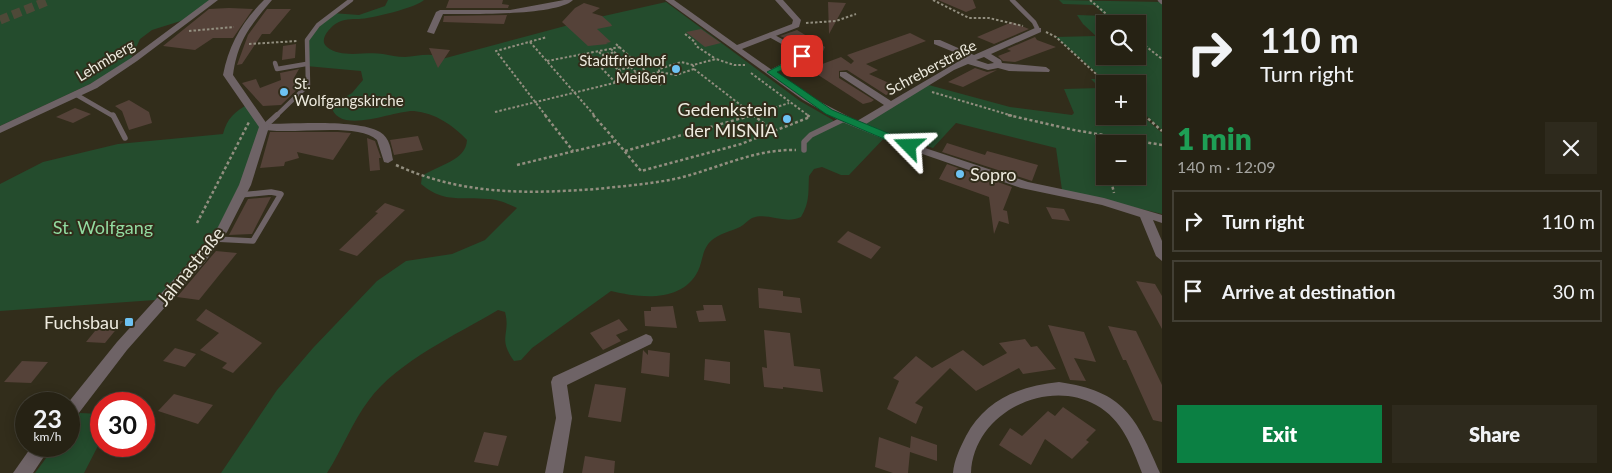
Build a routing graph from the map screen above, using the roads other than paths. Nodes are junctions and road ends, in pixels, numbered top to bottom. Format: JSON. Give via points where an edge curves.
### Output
{"nodes":[{"id":1,"x":214,"y":0,"type":"edge"},
{"id":2,"x":268,"y":0,"type":"edge"},
{"id":3,"x":352,"y":0,"type":"edge"},
{"id":4,"x":569,"y":0,"type":"edge"},
{"id":5,"x":669,"y":0,"type":"edge"},
{"id":6,"x":779,"y":0,"type":"edge"},
{"id":7,"x":1012,"y":0,"type":"edge"},
{"id":8,"x":1033,"y":29,"type":"joint"},
{"id":9,"x":431,"y":32,"type":"dead end"},
{"id":10,"x":770,"y":35,"type":"junction"},
{"id":11,"x":937,"y":42,"type":"dead end"},
{"id":12,"x":736,"y":48,"type":"junction"},
{"id":13,"x":983,"y":54,"type":"junction"},
{"id":14,"x":970,"y":59,"type":"junction"},
{"id":15,"x":275,"y":63,"type":"dead end"},
{"id":16,"x":306,"y":64,"type":"junction"},
{"id":17,"x":998,"y":65,"type":"junction"},
{"id":18,"x":1046,"y":70,"type":"dead end"},
{"id":19,"x":771,"y":72,"type":"junction"},
{"id":20,"x":843,"y":74,"type":"dead end"},
{"id":21,"x":75,"y":94,"type":"junction"},
{"id":22,"x":890,"y":104,"type":"junction"},
{"id":23,"x":844,"y":119,"type":"junction"},
{"id":24,"x":858,"y":125,"type":"junction"},
{"id":25,"x":264,"y":128,"type":"junction"},
{"id":26,"x":0,"y":130,"type":"edge"},
{"id":27,"x":125,"y":138,"type":"dead end"},
{"id":28,"x":804,"y":150,"type":"road end"},
{"id":29,"x":388,"y":160,"type":"road end"},
{"id":30,"x":240,"y":195,"type":"junction"},
{"id":31,"x":1146,"y":214,"type":"junction"},
{"id":32,"x":1162,"y":219,"type":"edge"},
{"id":33,"x":216,"y":238,"type":"junction"},
{"id":34,"x":1162,"y":256,"type":"edge"},
{"id":35,"x":646,"y":340,"type":"dead end"},
{"id":36,"x":80,"y":399,"type":"edge"},
{"id":37,"x":34,"y":457,"type":"edge"},
{"id":38,"x":22,"y":473,"type":"edge"},
{"id":39,"x":554,"y":473,"type":"edge"},
{"id":40,"x":962,"y":473,"type":"edge"},
{"id":41,"x":1151,"y":473,"type":"edge"}],
"edges":[{"from":1,"to":21,"type":"street","name":"Lehmberg","via":[[105,79]]},
{"from":2,"to":25,"type":"street","via":[[242,26],[230,58],[228,76]]},
{"from":3,"to":16,"type":"lane","via":[[318,25],[307,40]]},
{"from":4,"to":9,"type":"street","via":[[515,11],[440,12]]},
{"from":5,"to":12,"type":"street"},
{"from":6,"to":10,"type":"street","via":[[798,23]]},
{"from":7,"to":8,"type":"lane","via":[[1034,22]]},
{"from":8,"to":13,"type":"street","name":"Schreberstraße"},
{"from":10,"to":12,"type":"street"},
{"from":10,"to":19,"type":"lane","via":[[802,56],[800,60]]},
{"from":11,"to":14,"type":"street"},
{"from":12,"to":19,"type":"street"},
{"from":13,"to":14,"type":"street","name":"Schreberstraße"},
{"from":13,"to":17,"type":"street","via":[[992,57]]},
{"from":14,"to":17,"type":"street","via":[[988,67]]},
{"from":14,"to":22,"type":"street","name":"Schreberstraße"},
{"from":15,"to":16,"type":"lane","via":[[277,69]]},
{"from":16,"to":25,"type":"lane","via":[[308,84]]},
{"from":17,"to":18,"type":"street"},
{"from":19,"to":23,"type":"street","via":[[806,98]]},
{"from":20,"to":22,"type":"street"},
{"from":21,"to":26,"type":"street","name":"Lehmberg"},
{"from":21,"to":27,"type":"lane","via":[[112,114]]},
{"from":22,"to":24,"type":"street","name":"Schreberstraße"},
{"from":23,"to":24,"type":"street"},
{"from":23,"to":28,"type":"lane","via":[[811,135],[804,142]]},
{"from":24,"to":31,"type":"street","via":[[909,146],[1026,185]]},
{"from":25,"to":29,"type":"street","via":[[346,129],[375,133],[383,140]]},
{"from":25,"to":30,"type":"street","name":"Jahnastraße"},
{"from":30,"to":33,"type":"street","name":"Jahnastraße"},
{"from":30,"to":33,"type":"lane","via":[[281,194],[253,241]]},
{"from":31,"to":32,"type":"street"},
{"from":31,"to":34,"type":"street"},
{"from":33,"to":36,"type":"street","name":"Jahnastraße"},
{"from":35,"to":39,"type":"street","via":[[559,382],[564,418]]},
{"from":37,"to":38,"type":"street"},
{"from":40,"to":41,"type":"street","via":[[974,432],[994,409],[1026,393],[1057,389],[1095,397],[1121,415],[1136,438]]}]}
